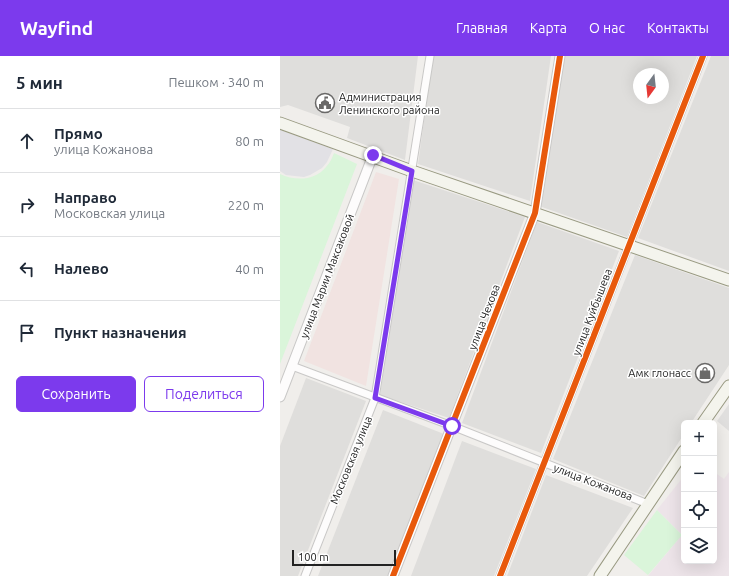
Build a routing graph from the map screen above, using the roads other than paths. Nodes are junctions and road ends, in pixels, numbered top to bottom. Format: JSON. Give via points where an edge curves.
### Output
{"nodes":[{"id":1,"x":430,"y":56,"type":"edge"},
{"id":2,"x":560,"y":56,"type":"edge"},
{"id":3,"x":702,"y":56,"type":"edge"},
{"id":4,"x":280,"y":123,"type":"edge"},
{"id":5,"x":373,"y":155,"type":"junction"},
{"id":6,"x":412,"y":171,"type":"junction"},
{"id":7,"x":534,"y":214,"type":"junction"},
{"id":8,"x":628,"y":245,"type":"junction"},
{"id":9,"x":729,"y":280,"type":"edge"},
{"id":10,"x":292,"y":366,"type":"junction"},
{"id":11,"x":729,"y":386,"type":"edge"},
{"id":12,"x":280,"y":397,"type":"edge"},
{"id":13,"x":375,"y":398,"type":"junction"},
{"id":14,"x":705,"y":420,"type":"edge"},
{"id":15,"x":452,"y":426,"type":"junction"},
{"id":16,"x":681,"y":455,"type":"edge"},
{"id":17,"x":544,"y":463,"type":"junction"},
{"id":18,"x":648,"y":504,"type":"junction"},
{"id":19,"x":305,"y":576,"type":"edge"},
{"id":20,"x":393,"y":576,"type":"edge"},
{"id":21,"x":500,"y":576,"type":"edge"},
{"id":22,"x":600,"y":576,"type":"edge"}],
"edges":[{"from":1,"to":6,"type":"street","name":"Московская улица"},
{"from":2,"to":7,"type":"street","name":"улица Чехова"},
{"from":3,"to":8,"type":"street","name":"улица Куйбышева"},
{"from":4,"to":5,"type":"main road"},
{"from":5,"to":6,"type":"main road"},
{"from":5,"to":10,"type":"street","name":"улица Марии Максаковой"},
{"from":6,"to":7,"type":"main road"},
{"from":6,"to":13,"type":"street","name":"Московская улица"},
{"from":7,"to":8,"type":"main road"},
{"from":7,"to":15,"type":"street","name":"улица Чехова"},
{"from":8,"to":9,"type":"main road"},
{"from":8,"to":17,"type":"street","name":"улица Куйбышева"},
{"from":10,"to":12,"type":"street","name":"улица Марии Максаковой"},
{"from":10,"to":13,"type":"street","name":"улица Кожанова"},
{"from":11,"to":14,"type":"main road"},
{"from":13,"to":15,"type":"street","name":"улица Кожанова"},
{"from":13,"to":19,"type":"street","name":"Московская улица"},
{"from":15,"to":17,"type":"street","name":"улица Кожанова"},
{"from":15,"to":20,"type":"street","name":"улица Чехова"},
{"from":16,"to":18,"type":"main road"},
{"from":17,"to":18,"type":"street","name":"улица Кожанова"},
{"from":17,"to":21,"type":"street","name":"улица Куйбышева"},
{"from":18,"to":22,"type":"main road"}]}
